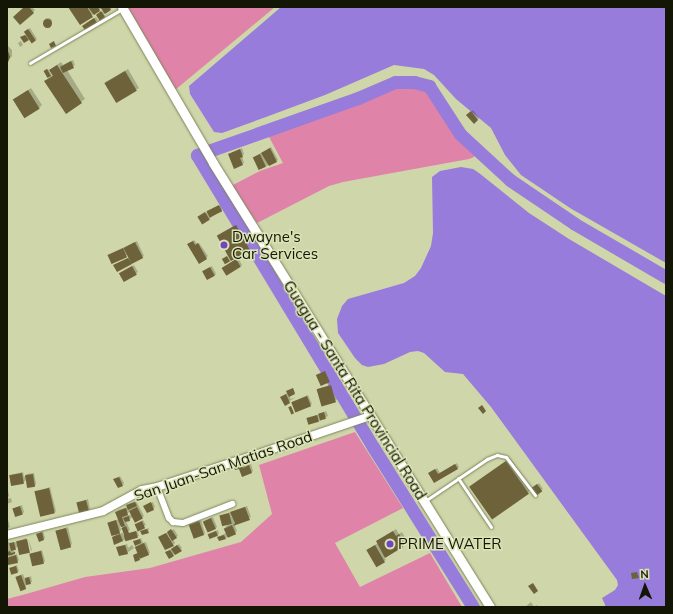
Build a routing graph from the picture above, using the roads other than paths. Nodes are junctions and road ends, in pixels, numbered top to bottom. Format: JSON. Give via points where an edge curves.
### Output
{"nodes":[{"id":1,"x":122,"y":8,"type":"edge"},
{"id":2,"x":30,"y":63,"type":"dead end"},
{"id":3,"x":366,"y":417,"type":"junction"},
{"id":4,"x":458,"y":478,"type":"junction"},
{"id":5,"x":157,"y":487,"type":"junction"},
{"id":6,"x":535,"y":495,"type":"dead end"},
{"id":7,"x":425,"y":501,"type":"junction"},
{"id":8,"x":232,"y":504,"type":"dead end"},
{"id":9,"x":491,"y":527,"type":"dead end"},
{"id":10,"x":7,"y":535,"type":"edge"},
{"id":11,"x":490,"y":607,"type":"edge"}],
"edges":[{"from":1,"to":2,"type":"lane"},
{"from":1,"to":3,"type":"main road","name":"Guagua - Santa Rita Provincial Road"},
{"from":3,"to":5,"type":"street","name":"San Juan-San Matias Road"},
{"from":3,"to":7,"type":"main road","name":"Guagua - Santa Rita Provincial Road"},
{"from":4,"to":6,"type":"lane","via":[[497,455],[506,457]]},
{"from":4,"to":7,"type":"lane"},
{"from":4,"to":9,"type":"lane"},
{"from":5,"to":8,"type":"street","via":[[173,522],[183,522]]},
{"from":5,"to":10,"type":"street","name":"San Juan-San Matias Road","via":[[142,490],[103,511]]},
{"from":7,"to":11,"type":"main road","name":"Guagua - Santa Rita Provincial Road"}]}
